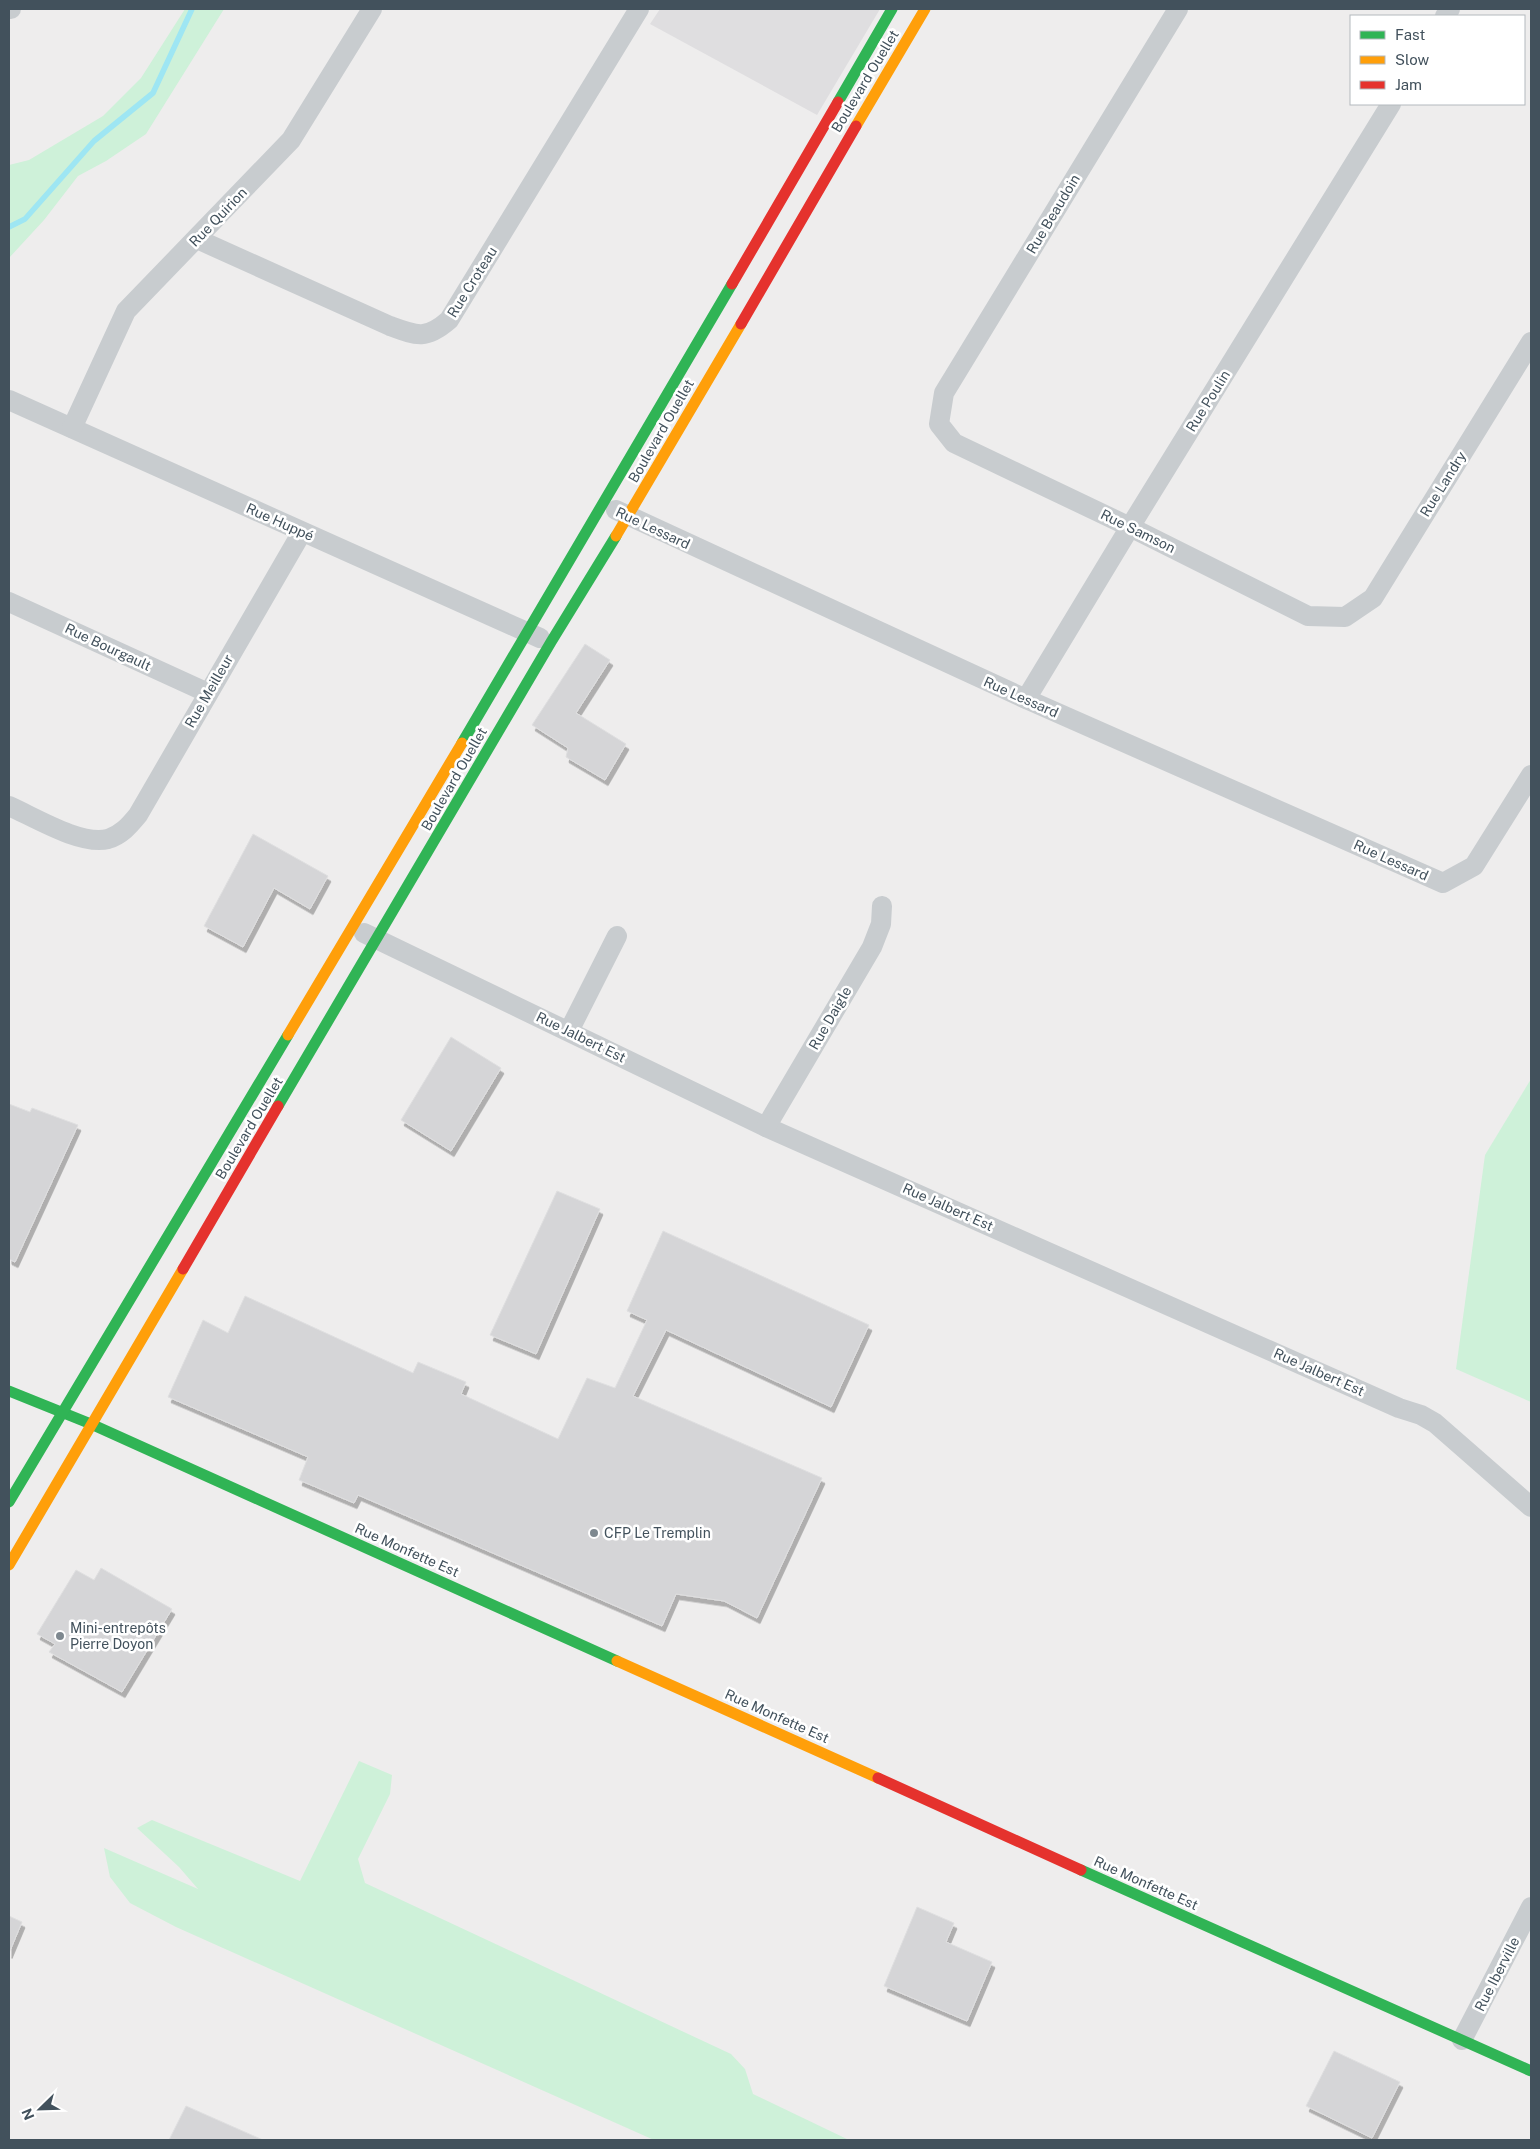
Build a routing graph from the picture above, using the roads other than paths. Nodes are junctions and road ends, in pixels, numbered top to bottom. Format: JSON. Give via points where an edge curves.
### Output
{"nodes":[{"id":1,"x":372,"y":9,"type":"edge"},
{"id":2,"x":639,"y":9,"type":"edge"},
{"id":3,"x":892,"y":9,"type":"edge"},
{"id":4,"x":925,"y":9,"type":"edge"},
{"id":5,"x":1178,"y":9,"type":"edge"},
{"id":6,"x":1390,"y":105,"type":"edge"},
{"id":7,"x":197,"y":239,"type":"junction"},
{"id":8,"x":1531,"y":342,"type":"edge"},
{"id":9,"x":9,"y":400,"type":"edge"},
{"id":10,"x":940,"y":424,"type":"joint"},
{"id":11,"x":72,"y":428,"type":"junction"},
{"id":12,"x":602,"y":504,"type":"junction"},
{"id":13,"x":629,"y":516,"type":"junction"},
{"id":14,"x":1130,"y":527,"type":"junction"},
{"id":15,"x":302,"y":532,"type":"junction"},
{"id":16,"x":9,"y":602,"type":"edge"},
{"id":17,"x":1345,"y":617,"type":"joint"},
{"id":18,"x":527,"y":632,"type":"junction"},
{"id":19,"x":551,"y":642,"type":"junction"},
{"id":20,"x":208,"y":693,"type":"junction"},
{"id":21,"x":1026,"y":699,"type":"junction"},
{"id":22,"x":1531,"y":775,"type":"edge"},
{"id":23,"x":9,"y":806,"type":"edge"},
{"id":24,"x":882,"y":906,"type":"dead end"},
{"id":25,"x":351,"y":927,"type":"junction"},
{"id":26,"x":617,"y":936,"type":"dead end"},
{"id":27,"x":378,"y":939,"type":"junction"},
{"id":28,"x":569,"y":1031,"type":"junction"},
{"id":29,"x":766,"y":1127,"type":"junction"},
{"id":30,"x":9,"y":1391,"type":"edge"},
{"id":31,"x":62,"y":1413,"type":"junction"},
{"id":32,"x":92,"y":1424,"type":"junction"},
{"id":33,"x":9,"y":1502,"type":"edge"},
{"id":34,"x":1531,"y":1507,"type":"edge"},
{"id":35,"x":9,"y":1564,"type":"edge"},
{"id":36,"x":1531,"y":1907,"type":"edge"},
{"id":37,"x":1462,"y":2040,"type":"junction"},
{"id":38,"x":1531,"y":2071,"type":"edge"}],
"edges":[{"from":1,"to":7,"type":"street","name":"Rue Quirion","via":[[291,140]]},
{"from":2,"to":7,"type":"street","name":"Rue Croteau","via":[[449,320],[436,332],[407,332],[390,326]]},
{"from":3,"to":12,"type":"street","name":"Boulevard Ouellet"},
{"from":4,"to":13,"type":"street","name":"Boulevard Ouellet"},
{"from":5,"to":10,"type":"street","name":"Rue Beaudoin","via":[[944,393]]},
{"from":6,"to":14,"type":"street","name":"Rue Poulin"},
{"from":7,"to":11,"type":"street","name":"Rue Quirion","via":[[126,311]]},
{"from":8,"to":17,"type":"street","name":"Rue Landry","via":[[1373,598]]},
{"from":9,"to":11,"type":"street","name":"Rue Huppé"},
{"from":10,"to":14,"type":"street","name":"Rue Samson","via":[[954,443]]},
{"from":11,"to":15,"type":"street","name":"Rue Huppé"},
{"from":12,"to":13,"type":"street","name":"Rue Lessard"},
{"from":12,"to":18,"type":"street","name":"Boulevard Ouellet"},
{"from":13,"to":19,"type":"street","name":"Boulevard Ouellet"},
{"from":13,"to":21,"type":"street","name":"Rue Lessard"},
{"from":14,"to":17,"type":"street","name":"Rue Samson","via":[[1308,616]]},
{"from":14,"to":21,"type":"street","name":"Rue Poulin"},
{"from":15,"to":18,"type":"street","name":"Rue Huppé"},
{"from":15,"to":20,"type":"street","name":"Rue Meilleur"},
{"from":16,"to":20,"type":"street","name":"Rue Bourgault"},
{"from":18,"to":19,"type":"street","name":"Rue Huppé"},
{"from":18,"to":25,"type":"street","name":"Boulevard Ouellet"},
{"from":19,"to":27,"type":"street","name":"Boulevard Ouellet"},
{"from":20,"to":23,"type":"street","name":"Rue Meilleur","via":[[138,815],[118,835],[106,839],[76,836]]},
{"from":21,"to":22,"type":"street","name":"Rue Lessard","via":[[1443,883],[1474,866]]},
{"from":24,"to":29,"type":"street","name":"Rue Daigle","via":[[881,924],[872,947]]},
{"from":25,"to":27,"type":"street","name":"Rue Jalbert Est"},
{"from":25,"to":31,"type":"street","name":"Boulevard Ouellet"},
{"from":26,"to":28,"type":"street"},
{"from":27,"to":28,"type":"street","name":"Rue Jalbert Est"},
{"from":27,"to":32,"type":"street","name":"Boulevard Ouellet"},
{"from":28,"to":29,"type":"street","name":"Rue Jalbert Est"},
{"from":29,"to":34,"type":"street","name":"Rue Jalbert Est","via":[[1421,1415],[1436,1423]]},
{"from":30,"to":31,"type":"street","name":"Rue Monfette Est"},
{"from":31,"to":32,"type":"street","name":"Rue Monfette Est"},
{"from":31,"to":33,"type":"street","name":"Boulevard Ouellet"},
{"from":32,"to":35,"type":"street","name":"Boulevard Ouellet"},
{"from":32,"to":37,"type":"street","name":"Rue Monfette Est"},
{"from":36,"to":37,"type":"street","name":"Rue Iberville"},
{"from":37,"to":38,"type":"street","name":"Rue Monfette Est"}]}
